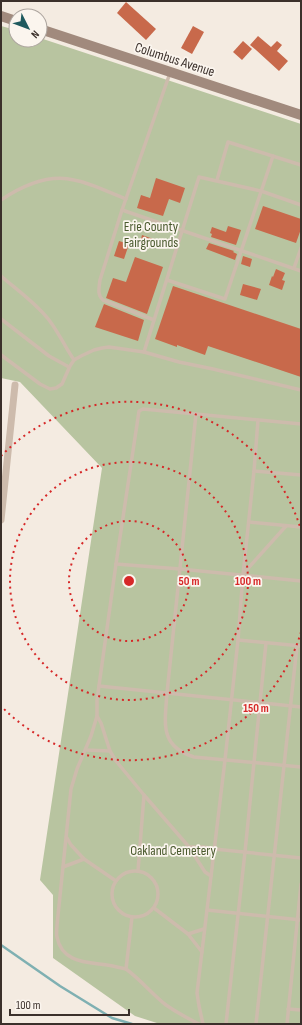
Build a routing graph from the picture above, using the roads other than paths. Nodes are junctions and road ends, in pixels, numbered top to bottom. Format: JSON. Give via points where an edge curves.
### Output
{"nodes":[{"id":1,"x":48,"y":32,"type":"edge"},
{"id":2,"x":170,"y":72,"type":"junction"},
{"id":3,"x":301,"y":115,"type":"edge"},
{"id":4,"x":273,"y":156,"type":"junction"},
{"id":5,"x":301,"y":165,"type":"edge"},
{"id":6,"x":217,"y":180,"type":"junction"},
{"id":7,"x":261,"y":191,"type":"junction"},
{"id":8,"x":126,"y":199,"type":"junction"},
{"id":9,"x":1,"y":200,"type":"edge"},
{"id":10,"x":301,"y":205,"type":"edge"},
{"id":11,"x":122,"y":210,"type":"junction"},
{"id":12,"x":182,"y":230,"type":"junction"},
{"id":13,"x":301,"y":248,"type":"edge"},
{"id":14,"x":241,"y":250,"type":"junction"},
{"id":15,"x":294,"y":268,"type":"junction"},
{"id":16,"x":301,"y":271,"type":"edge"},
{"id":17,"x":1,"y":276,"type":"edge"},
{"id":18,"x":167,"y":280,"type":"junction"},
{"id":19,"x":1,"y":318,"type":"edge"},
{"id":20,"x":154,"y":320,"type":"junction"},
{"id":21,"x":144,"y":352,"type":"junction"},
{"id":22,"x":1,"y":355,"type":"edge"},
{"id":23,"x":74,"y":360,"type":"junction"},
{"id":24,"x":69,"y":367,"type":"junction"},
{"id":25,"x":16,"y":385,"type":"dead end"},
{"id":26,"x":301,"y":390,"type":"edge"},
{"id":27,"x":196,"y":414,"type":"junction"},
{"id":28,"x":258,"y":420,"type":"junction"},
{"id":29,"x":301,"y":424,"type":"edge"},
{"id":30,"x":254,"y":471,"type":"junction"},
{"id":31,"x":301,"y":475,"type":"edge"},
{"id":32,"x":1,"y":520,"type":"edge"},
{"id":33,"x":249,"y":522,"type":"junction"},
{"id":34,"x":286,"y":526,"type":"junction"},
{"id":35,"x":301,"y":527,"type":"edge"},
{"id":36,"x":116,"y":564,"type":"junction"},
{"id":37,"x":180,"y":569,"type":"junction"},
{"id":38,"x":243,"y":575,"type":"junction"},
{"id":39,"x":301,"y":581,"type":"edge"},
{"id":40,"x":238,"y":640,"type":"junction"},
{"id":41,"x":266,"y":643,"type":"junction"},
{"id":42,"x":299,"y":646,"type":"edge"},
{"id":43,"x":99,"y":686,"type":"junction"},
{"id":44,"x":168,"y":693,"type":"junction"},
{"id":45,"x":231,"y":699,"type":"junction"},
{"id":46,"x":260,"y":702,"type":"junction"},
{"id":47,"x":290,"y":706,"type":"junction"},
{"id":48,"x":301,"y":707,"type":"edge"},
{"id":49,"x":97,"y":716,"type":"junction"},
{"id":50,"x":86,"y":750,"type":"junction"},
{"id":51,"x":110,"y":751,"type":"junction"},
{"id":52,"x":225,"y":760,"type":"junction"},
{"id":53,"x":254,"y":763,"type":"junction"},
{"id":54,"x":284,"y":765,"type":"junction"},
{"id":55,"x":301,"y":767,"type":"edge"},
{"id":56,"x":144,"y":795,"type":"junction"},
{"id":57,"x":66,"y":837,"type":"junction"},
{"id":58,"x":189,"y":847,"type":"junction"},
{"id":59,"x":214,"y":849,"type":"junction"},
{"id":60,"x":245,"y":852,"type":"junction"},
{"id":61,"x":274,"y":855,"type":"junction"},
{"id":62,"x":301,"y":858,"type":"edge"},
{"id":63,"x":84,"y":859,"type":"junction"},
{"id":64,"x":63,"y":867,"type":"junction"},
{"id":65,"x":138,"y":871,"type":"junction"},
{"id":66,"x":211,"y":876,"type":"junction"},
{"id":67,"x":116,"y":881,"type":"junction"},
{"id":68,"x":301,"y":884,"type":"edge"},
{"id":69,"x":154,"y":908,"type":"junction"},
{"id":70,"x":207,"y":910,"type":"junction"},
{"id":71,"x":239,"y":913,"type":"junction"},
{"id":72,"x":268,"y":916,"type":"junction"},
{"id":73,"x":132,"y":917,"type":"junction"},
{"id":74,"x":299,"y":920,"type":"edge"},
{"id":75,"x":204,"y":929,"type":"junction"},
{"id":76,"x":188,"y":934,"type":"junction"},
{"id":77,"x":202,"y":952,"type":"junction"},
{"id":78,"x":126,"y":969,"type":"junction"},
{"id":79,"x":288,"y":1008,"type":"junction"},
{"id":80,"x":301,"y":1010,"type":"edge"},
{"id":81,"x":199,"y":1024,"type":"edge"},
{"id":82,"x":203,"y":1024,"type":"edge"},
{"id":83,"x":226,"y":1024,"type":"edge"},
{"id":84,"x":256,"y":1024,"type":"edge"},
{"id":85,"x":287,"y":1024,"type":"edge"}],
"edges":[{"from":1,"to":2,"type":"main road","name":"Columbus Avenue"},
{"from":2,"to":3,"type":"main road","name":"Columbus Avenue"},
{"from":2,"to":8,"type":"lane"},
{"from":4,"to":5,"type":"lane"},
{"from":4,"to":6,"type":"lane","via":[[228,142]]},
{"from":4,"to":7,"type":"lane"},
{"from":6,"to":7,"type":"lane"},
{"from":6,"to":12,"type":"lane","via":[[200,177]]},
{"from":7,"to":10,"type":"lane"},
{"from":7,"to":14,"type":"lane"},
{"from":8,"to":9,"type":"lane","via":[[83,182],[56,178],[38,182]]},
{"from":8,"to":11,"type":"lane"},
{"from":11,"to":12,"type":"lane"},
{"from":11,"to":20,"type":"lane","via":[[100,280],[99,295],[103,300]]},
{"from":12,"to":14,"type":"lane"},
{"from":12,"to":18,"type":"lane"},
{"from":13,"to":15,"type":"lane"},
{"from":14,"to":15,"type":"lane"},
{"from":14,"to":18,"type":"lane","via":[[225,299]]},
{"from":15,"to":16,"type":"lane"},
{"from":17,"to":23,"type":"lane","via":[[44,314]]},
{"from":18,"to":20,"type":"lane"},
{"from":19,"to":24,"type":"lane","via":[[49,356]]},
{"from":20,"to":21,"type":"lane"},
{"from":21,"to":23,"type":"lane","via":[[109,347]]},
{"from":21,"to":26,"type":"lane"},
{"from":22,"to":24,"type":"lane","via":[[50,389],[62,384]]},
{"from":23,"to":24,"type":"lane"},
{"from":25,"to":32,"type":"street"},
{"from":27,"to":28,"type":"lane"},
{"from":27,"to":36,"type":"lane","via":[[143,409],[139,411]]},
{"from":27,"to":37,"type":"lane"},
{"from":28,"to":29,"type":"lane"},
{"from":28,"to":30,"type":"lane"},
{"from":30,"to":31,"type":"lane"},
{"from":30,"to":33,"type":"lane"},
{"from":33,"to":34,"type":"lane"},
{"from":33,"to":38,"type":"lane"},
{"from":34,"to":35,"type":"lane"},
{"from":34,"to":38,"type":"lane"},
{"from":36,"to":37,"type":"lane"},
{"from":36,"to":43,"type":"lane"},
{"from":37,"to":38,"type":"lane"},
{"from":37,"to":44,"type":"lane"},
{"from":38,"to":39,"type":"lane"},
{"from":38,"to":40,"type":"lane"},
{"from":40,"to":41,"type":"lane"},
{"from":40,"to":45,"type":"lane"},
{"from":41,"to":42,"type":"lane"},
{"from":41,"to":46,"type":"lane"},
{"from":42,"to":47,"type":"lane"},
{"from":43,"to":44,"type":"lane"},
{"from":43,"to":49,"type":"lane"},
{"from":44,"to":45,"type":"lane"},
{"from":44,"to":52,"type":"lane","via":[[165,725],[174,747],[194,757]]},
{"from":45,"to":46,"type":"lane"},
{"from":45,"to":52,"type":"lane"},
{"from":46,"to":47,"type":"lane"},
{"from":46,"to":53,"type":"lane"},
{"from":47,"to":48,"type":"lane"},
{"from":47,"to":54,"type":"lane"},
{"from":49,"to":50,"type":"lane"},
{"from":49,"to":51,"type":"lane"},
{"from":50,"to":51,"type":"lane"},
{"from":50,"to":57,"type":"lane","via":[[71,790]]},
{"from":51,"to":56,"type":"lane"},
{"from":52,"to":53,"type":"lane"},
{"from":52,"to":59,"type":"lane"},
{"from":53,"to":54,"type":"lane"},
{"from":53,"to":60,"type":"lane"},
{"from":54,"to":55,"type":"lane"},
{"from":54,"to":61,"type":"lane"},
{"from":56,"to":58,"type":"lane"},
{"from":56,"to":65,"type":"lane"},
{"from":57,"to":63,"type":"lane"},
{"from":57,"to":64,"type":"lane"},
{"from":58,"to":59,"type":"lane"},
{"from":58,"to":66,"type":"lane","via":[[205,872]]},
{"from":59,"to":60,"type":"lane"},
{"from":59,"to":66,"type":"lane"},
{"from":60,"to":61,"type":"lane"},
{"from":60,"to":71,"type":"lane"},
{"from":61,"to":62,"type":"lane"},
{"from":61,"to":72,"type":"lane"},
{"from":63,"to":64,"type":"lane"},
{"from":63,"to":67,"type":"lane"},
{"from":64,"to":78,"type":"lane","via":[[57,937],[65,954],[84,962]]},
{"from":65,"to":67,"type":"lane","via":[[127,872]]},
{"from":65,"to":69,"type":"lane","via":[[148,875],[157,886],[159,894]]},
{"from":66,"to":70,"type":"lane"},
{"from":67,"to":73,"type":"lane","via":[[112,896],[114,904],[125,915]]},
{"from":68,"to":74,"type":"lane"},
{"from":69,"to":73,"type":"lane","via":[[140,917]]},
{"from":69,"to":76,"type":"lane"},
{"from":70,"to":71,"type":"lane"},
{"from":70,"to":75,"type":"lane"},
{"from":71,"to":72,"type":"lane"},
{"from":71,"to":83,"type":"lane"},
{"from":72,"to":74,"type":"lane"},
{"from":72,"to":84,"type":"lane"},
{"from":73,"to":78,"type":"lane"},
{"from":74,"to":79,"type":"lane"},
{"from":75,"to":76,"type":"lane"},
{"from":75,"to":77,"type":"lane"},
{"from":76,"to":77,"type":"lane"},
{"from":77,"to":82,"type":"lane","via":[[197,993]]},
{"from":78,"to":81,"type":"lane","via":[[165,1004]]},
{"from":79,"to":80,"type":"lane"},
{"from":79,"to":85,"type":"lane"}]}
